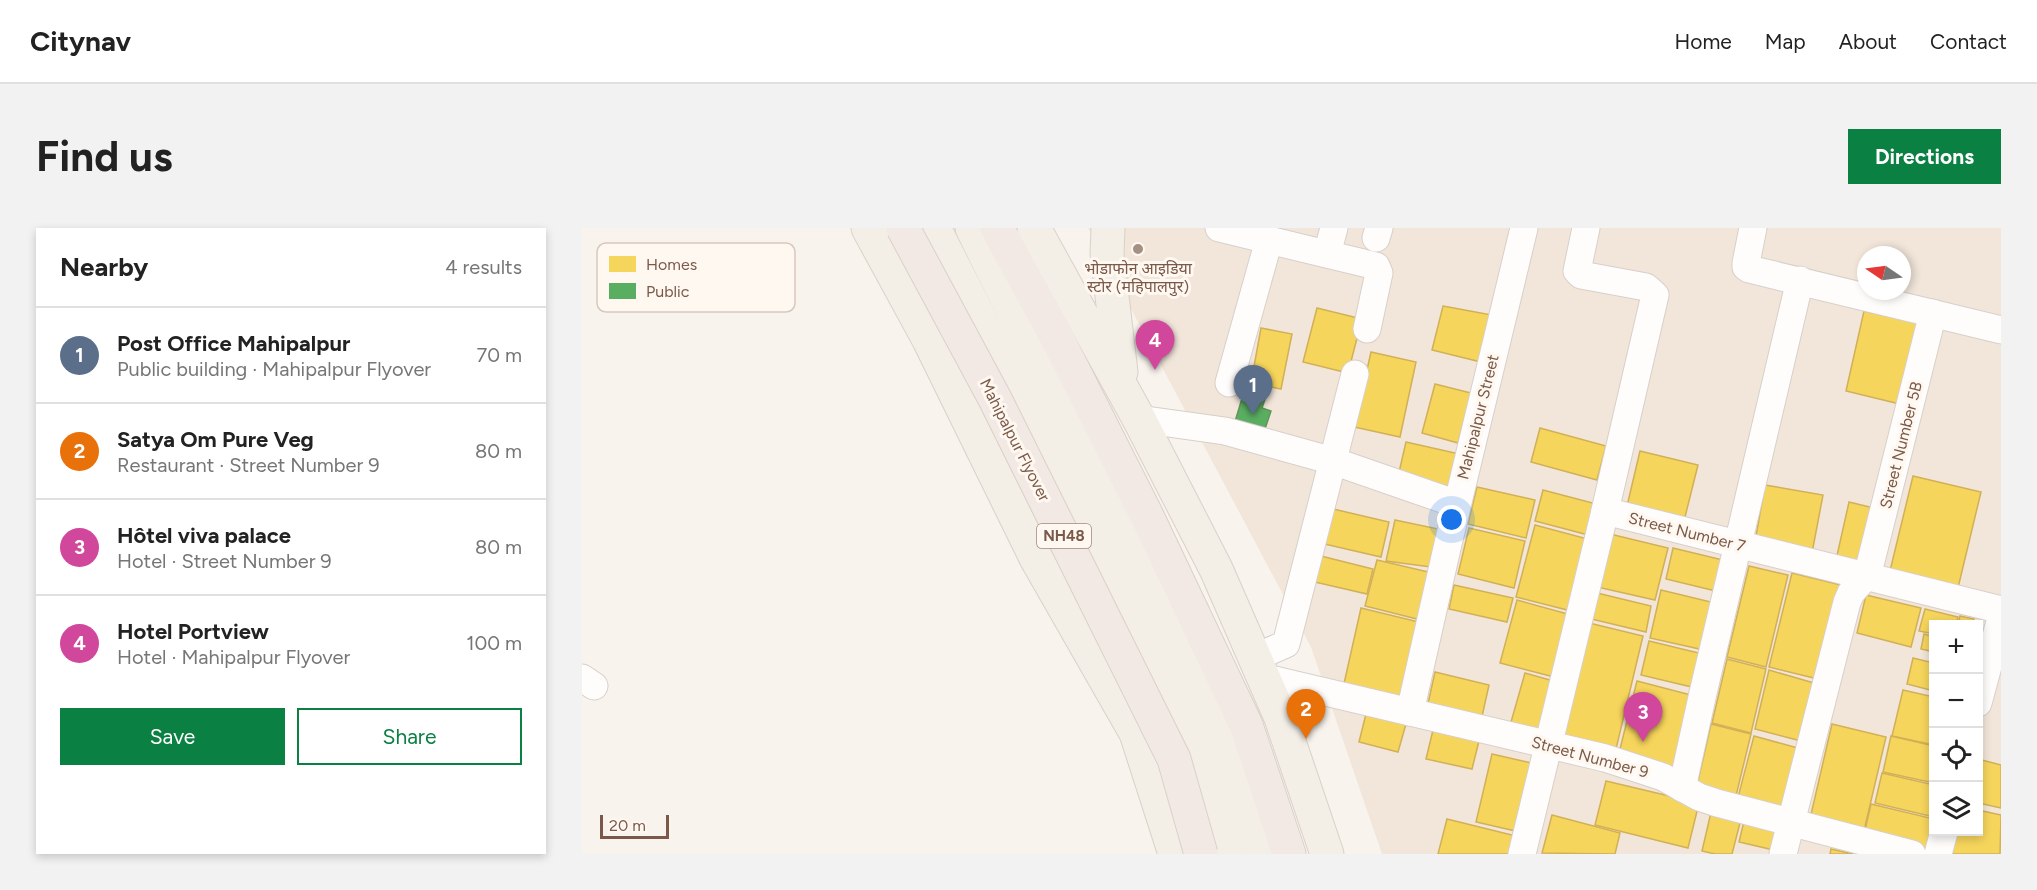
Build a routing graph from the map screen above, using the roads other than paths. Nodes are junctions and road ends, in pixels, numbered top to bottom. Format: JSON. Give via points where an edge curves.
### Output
{"nodes":[{"id":1,"x":868,"y":228,"type":"edge"},
{"id":2,"x":903,"y":228,"type":"edge"},
{"id":3,"x":1034,"y":228,"type":"edge"},
{"id":4,"x":1108,"y":228,"type":"edge"},
{"id":5,"x":1219,"y":228,"type":"edge"},
{"id":6,"x":1524,"y":228,"type":"edge"},
{"id":7,"x":1586,"y":228,"type":"edge"},
{"id":8,"x":1753,"y":228,"type":"edge"},
{"id":9,"x":939,"y":231,"type":"edge"},
{"id":10,"x":985,"y":232,"type":"edge"},
{"id":11,"x":1269,"y":240,"type":"junction"},
{"id":12,"x":1330,"y":241,"type":"edge"},
{"id":13,"x":956,"y":271,"type":"junction"},
{"id":14,"x":1800,"y":280,"type":"junction"},
{"id":15,"x":900,"y":287,"type":"junction"},
{"id":16,"x":1933,"y":313,"type":"junction"},
{"id":17,"x":916,"y":318,"type":"junction"},
{"id":18,"x":1368,"y":329,"type":"dead end"},
{"id":19,"x":2001,"y":330,"type":"edge"},
{"id":20,"x":1355,"y":374,"type":"dead end"},
{"id":21,"x":1229,"y":383,"type":"dead end"},
{"id":22,"x":1137,"y":416,"type":"junction"},
{"id":23,"x":1333,"y":461,"type":"junction"},
{"id":24,"x":1457,"y":504,"type":"junction"},
{"id":25,"x":1605,"y":511,"type":"junction"},
{"id":26,"x":1738,"y":545,"type":"junction"},
{"id":27,"x":1866,"y":576,"type":"junction"},
{"id":28,"x":2001,"y":610,"type":"edge"},
{"id":29,"x":2001,"y":618,"type":"edge"},
{"id":30,"x":1258,"y":667,"type":"junction"},
{"id":31,"x":1983,"y":685,"type":"edge"},
{"id":32,"x":1410,"y":712,"type":"junction"},
{"id":33,"x":1550,"y":744,"type":"junction"},
{"id":34,"x":1682,"y":788,"type":"junction"},
{"id":35,"x":1791,"y":823,"type":"junction"},
{"id":36,"x":1943,"y":836,"type":"edge"},
{"id":37,"x":1877,"y":850,"type":"edge"},
{"id":38,"x":1175,"y":854,"type":"edge"},
{"id":39,"x":1201,"y":854,"type":"edge"},
{"id":40,"x":1232,"y":854,"type":"edge"},
{"id":41,"x":1264,"y":854,"type":"edge"},
{"id":42,"x":1289,"y":854,"type":"edge"},
{"id":43,"x":1327,"y":854,"type":"edge"},
{"id":44,"x":1522,"y":854,"type":"edge"},
{"id":45,"x":1783,"y":854,"type":"edge"},
{"id":46,"x":1912,"y":854,"type":"edge"},
{"id":47,"x":1938,"y":854,"type":"edge"}],
"edges":[{"from":1,"to":15,"type":"main road"},
{"from":2,"to":39,"type":"highway","name":"Mahipalpur Flyover","number":"NH48","bridge":true,"via":[[995,399],[1174,759]]},
{"from":3,"to":22,"type":"main road"},
{"from":4,"to":22,"type":"main road","via":[[1107,254],[1123,382]]},
{"from":5,"to":11,"type":"street"},
{"from":6,"to":24,"type":"street","name":"Mahipalpur Street"},
{"from":7,"to":25,"type":"street","via":[[1577,271],[1581,275],[1646,286],[1655,295]]},
{"from":8,"to":14,"type":"street","via":[[1746,267]]},
{"from":9,"to":13,"type":"main road"},
{"from":9,"to":15,"type":"main road"},
{"from":10,"to":13,"type":"main road"},
{"from":10,"to":41,"type":"main road","via":[[1224,739]]},
{"from":10,"to":42,"type":"highway","via":[[1056,336],[1148,516],[1246,725]]},
{"from":11,"to":12,"type":"street"},
{"from":11,"to":21,"type":"street"},
{"from":12,"to":18,"type":"street","via":[[1379,268]]},
{"from":13,"to":17,"type":"main road"},
{"from":13,"to":40,"type":"main road","via":[[1190,730]]},
{"from":14,"to":16,"type":"street"},
{"from":14,"to":26,"type":"street"},
{"from":15,"to":17,"type":"main road"},
{"from":16,"to":19,"type":"street"},
{"from":16,"to":27,"type":"street","name":"Street Number 5B"},
{"from":17,"to":38,"type":"main road","via":[[1036,558],[1136,733]]},
{"from":20,"to":23,"type":"street"},
{"from":22,"to":23,"type":"street","via":[[1225,431]]},
{"from":22,"to":30,"type":"main road","via":[[1216,569]]},
{"from":23,"to":24,"type":"street"},
{"from":23,"to":30,"type":"street","via":[[1286,644]]},
{"from":24,"to":32,"type":"street","name":"Mahipalpur Street"},
{"from":25,"to":26,"type":"street","name":"Street Number 7"},
{"from":25,"to":33,"type":"street","name":"Street Number 7"},
{"from":26,"to":27,"type":"street","name":"Street Number 7"},
{"from":26,"to":34,"type":"street"},
{"from":27,"to":28,"type":"street","name":"Street Number 7"},
{"from":27,"to":35,"type":"street","via":[[1847,602]]},
{"from":29,"to":31,"type":"street"},
{"from":30,"to":32,"type":"street","name":"Street Number 9"},
{"from":30,"to":43,"type":"main road","via":[[1281,718]]},
{"from":32,"to":33,"type":"street","name":"Street Number 9"},
{"from":33,"to":34,"type":"street","name":"Street Number 9","via":[[1638,768]]},
{"from":33,"to":44,"type":"street","name":"Street Number 7"},
{"from":34,"to":35,"type":"street","name":"Street Number 9","via":[[1718,803]]},
{"from":35,"to":37,"type":"street","name":"Street Number 9"},
{"from":35,"to":45,"type":"street"},
{"from":36,"to":47,"type":"street"},
{"from":37,"to":46,"type":"street","name":"Street Number 9"}]}
